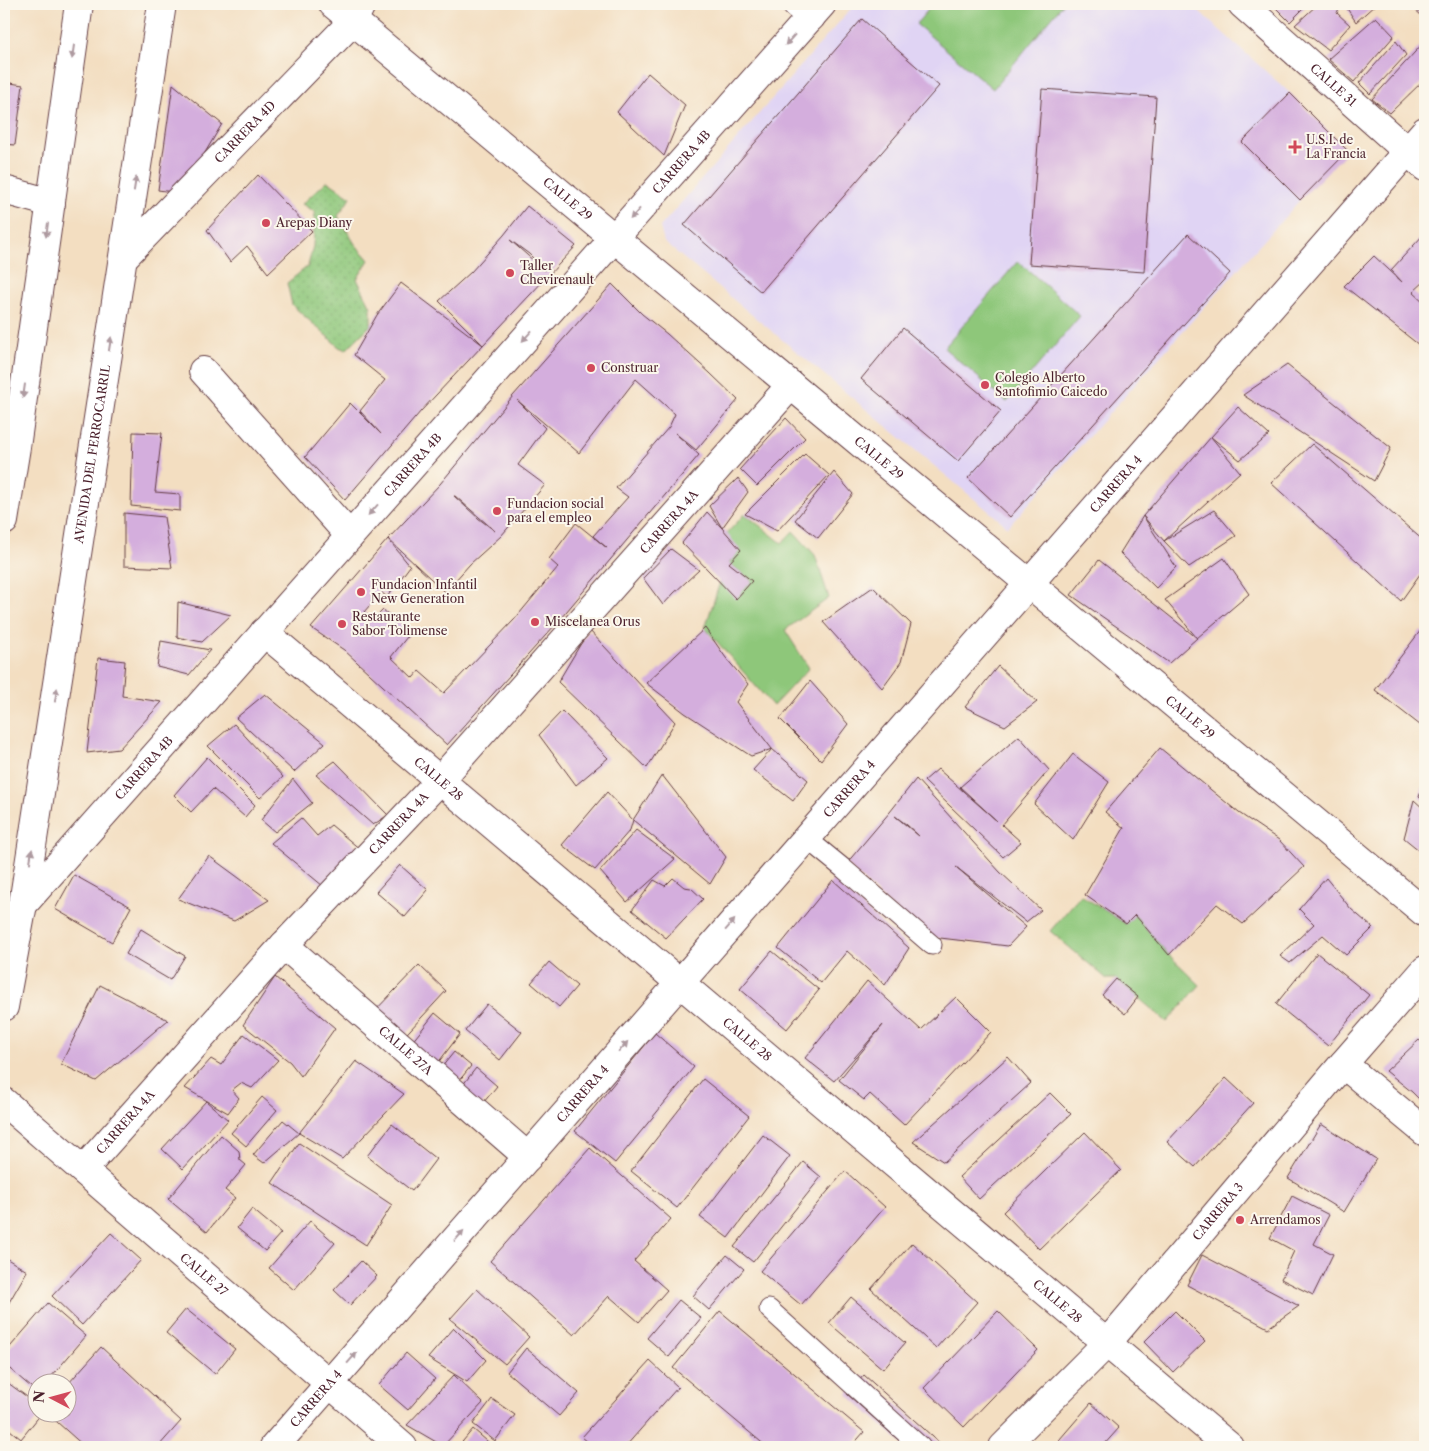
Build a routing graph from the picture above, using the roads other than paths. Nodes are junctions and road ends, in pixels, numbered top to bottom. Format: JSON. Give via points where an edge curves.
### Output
{"nodes":[{"id":1,"x":79,"y":4,"type":"edge"},
{"id":2,"x":162,"y":4,"type":"edge"},
{"id":3,"x":333,"y":4,"type":"edge"},
{"id":4,"x":1242,"y":4,"type":"edge"},
{"id":5,"x":809,"y":8,"type":"edge"},
{"id":6,"x":358,"y":12,"type":"edge"},
{"id":7,"x":1425,"y":131,"type":"edge"},
{"id":8,"x":1416,"y":160,"type":"edge"},
{"id":9,"x":4,"y":190,"type":"edge"},
{"id":10,"x":51,"y":203,"type":"junction"},
{"id":11,"x":615,"y":237,"type":"junction"},
{"id":12,"x":124,"y":256,"type":"junction"},
{"id":13,"x":203,"y":371,"type":"dead end"},
{"id":14,"x":791,"y":385,"type":"junction"},
{"id":15,"x":10,"y":445,"type":"edge"},
{"id":16,"x":4,"y":521,"type":"edge"},
{"id":17,"x":350,"y":536,"type":"junction"},
{"id":18,"x":1030,"y":583,"type":"junction"},
{"id":19,"x":264,"y":632,"type":"junction"},
{"id":20,"x":440,"y":780,"type":"junction"},
{"id":21,"x":806,"y":838,"type":"junction"},
{"id":22,"x":24,"y":904,"type":"junction"},
{"id":23,"x":1425,"y":913,"type":"edge"},
{"id":24,"x":4,"y":926,"type":"edge"},
{"id":25,"x":284,"y":945,"type":"junction"},
{"id":26,"x":932,"y":945,"type":"dead end"},
{"id":27,"x":1425,"y":970,"type":"edge"},
{"id":28,"x":680,"y":983,"type":"junction"},
{"id":29,"x":4,"y":1007,"type":"edge"},
{"id":30,"x":1343,"y":1064,"type":"junction"},
{"id":31,"x":4,"y":1102,"type":"edge"},
{"id":32,"x":1425,"y":1132,"type":"edge"},
{"id":33,"x":528,"y":1157,"type":"junction"},
{"id":34,"x":83,"y":1170,"type":"junction"},
{"id":35,"x":770,"y":1309,"type":"dead end"},
{"id":36,"x":1107,"y":1343,"type":"junction"},
{"id":37,"x":329,"y":1384,"type":"junction"},
{"id":38,"x":274,"y":1447,"type":"edge"},
{"id":39,"x":403,"y":1447,"type":"edge"},
{"id":40,"x":921,"y":1447,"type":"edge"},
{"id":41,"x":1003,"y":1447,"type":"edge"},
{"id":42,"x":1230,"y":1447,"type":"edge"}],
"edges":[{"from":1,"to":10,"type":"street","one_way":true},
{"from":12,"to":2,"type":"street","name":"AVENIDA DEL FERROCARRIL","one_way":true},
{"from":3,"to":6,"type":"street","name":"CALLE 29"},
{"from":4,"to":8,"type":"street","name":"CALLE 31"},
{"from":5,"to":11,"type":"street","name":"CARRERA 4B","one_way":true},
{"from":6,"to":11,"type":"street","name":"CALLE 29"},
{"from":6,"to":12,"type":"street","name":"CARRERA 4D"},
{"from":7,"to":8,"type":"street","name":"CARRERA 4"},
{"from":8,"to":18,"type":"street","name":"CARRERA 4"},
{"from":9,"to":10,"type":"street"},
{"from":10,"to":15,"type":"street","one_way":true},
{"from":11,"to":14,"type":"street","name":"CALLE 29"},
{"from":11,"to":17,"type":"street","name":"CARRERA 4B","one_way":true},
{"from":22,"to":12,"type":"street","name":"AVENIDA DEL FERROCARRIL","one_way":true},
{"from":13,"to":17,"type":"street"},
{"from":14,"to":18,"type":"street","name":"CALLE 29"},
{"from":14,"to":20,"type":"street","name":"CARRERA 4A"},
{"from":15,"to":16,"type":"street"},
{"from":17,"to":19,"type":"street","name":"CARRERA 4B"},
{"from":18,"to":21,"type":"street","name":"CARRERA 4"},
{"from":18,"to":23,"type":"street","name":"CALLE 29"},
{"from":19,"to":20,"type":"street","name":"CALLE 28"},
{"from":19,"to":22,"type":"street","name":"CARRERA 4B"},
{"from":20,"to":25,"type":"street","name":"CARRERA 4A"},
{"from":20,"to":28,"type":"street","name":"CALLE 28"},
{"from":21,"to":26,"type":"lane"},
{"from":28,"to":21,"type":"street","name":"CARRERA 4","one_way":true},
{"from":22,"to":24,"type":"street","name":"CARRERA 4B"},
{"from":22,"to":29,"type":"street","name":"AVENIDA DEL FERROCARRIL"},
{"from":25,"to":33,"type":"street","name":"CALLE 27A"},
{"from":25,"to":34,"type":"street","name":"CARRERA 4A"},
{"from":27,"to":30,"type":"street","name":"CARRERA 3"},
{"from":33,"to":28,"type":"street","name":"CARRERA 4","one_way":true},
{"from":28,"to":36,"type":"street","name":"CALLE 28"},
{"from":30,"to":32,"type":"street"},
{"from":30,"to":36,"type":"street","name":"CARRERA 3"},
{"from":31,"to":34,"type":"street","name":"CALLE 27"},
{"from":37,"to":33,"type":"street","name":"CARRERA 4","one_way":true},
{"from":34,"to":37,"type":"street","name":"CALLE 27"},
{"from":35,"to":40,"type":"lane"},
{"from":36,"to":41,"type":"street","name":"CARRERA 3"},
{"from":36,"to":42,"type":"street","name":"CALLE 28"},
{"from":37,"to":38,"type":"street","name":"CARRERA 4"},
{"from":37,"to":39,"type":"street","name":"CALLE 27"}]}
